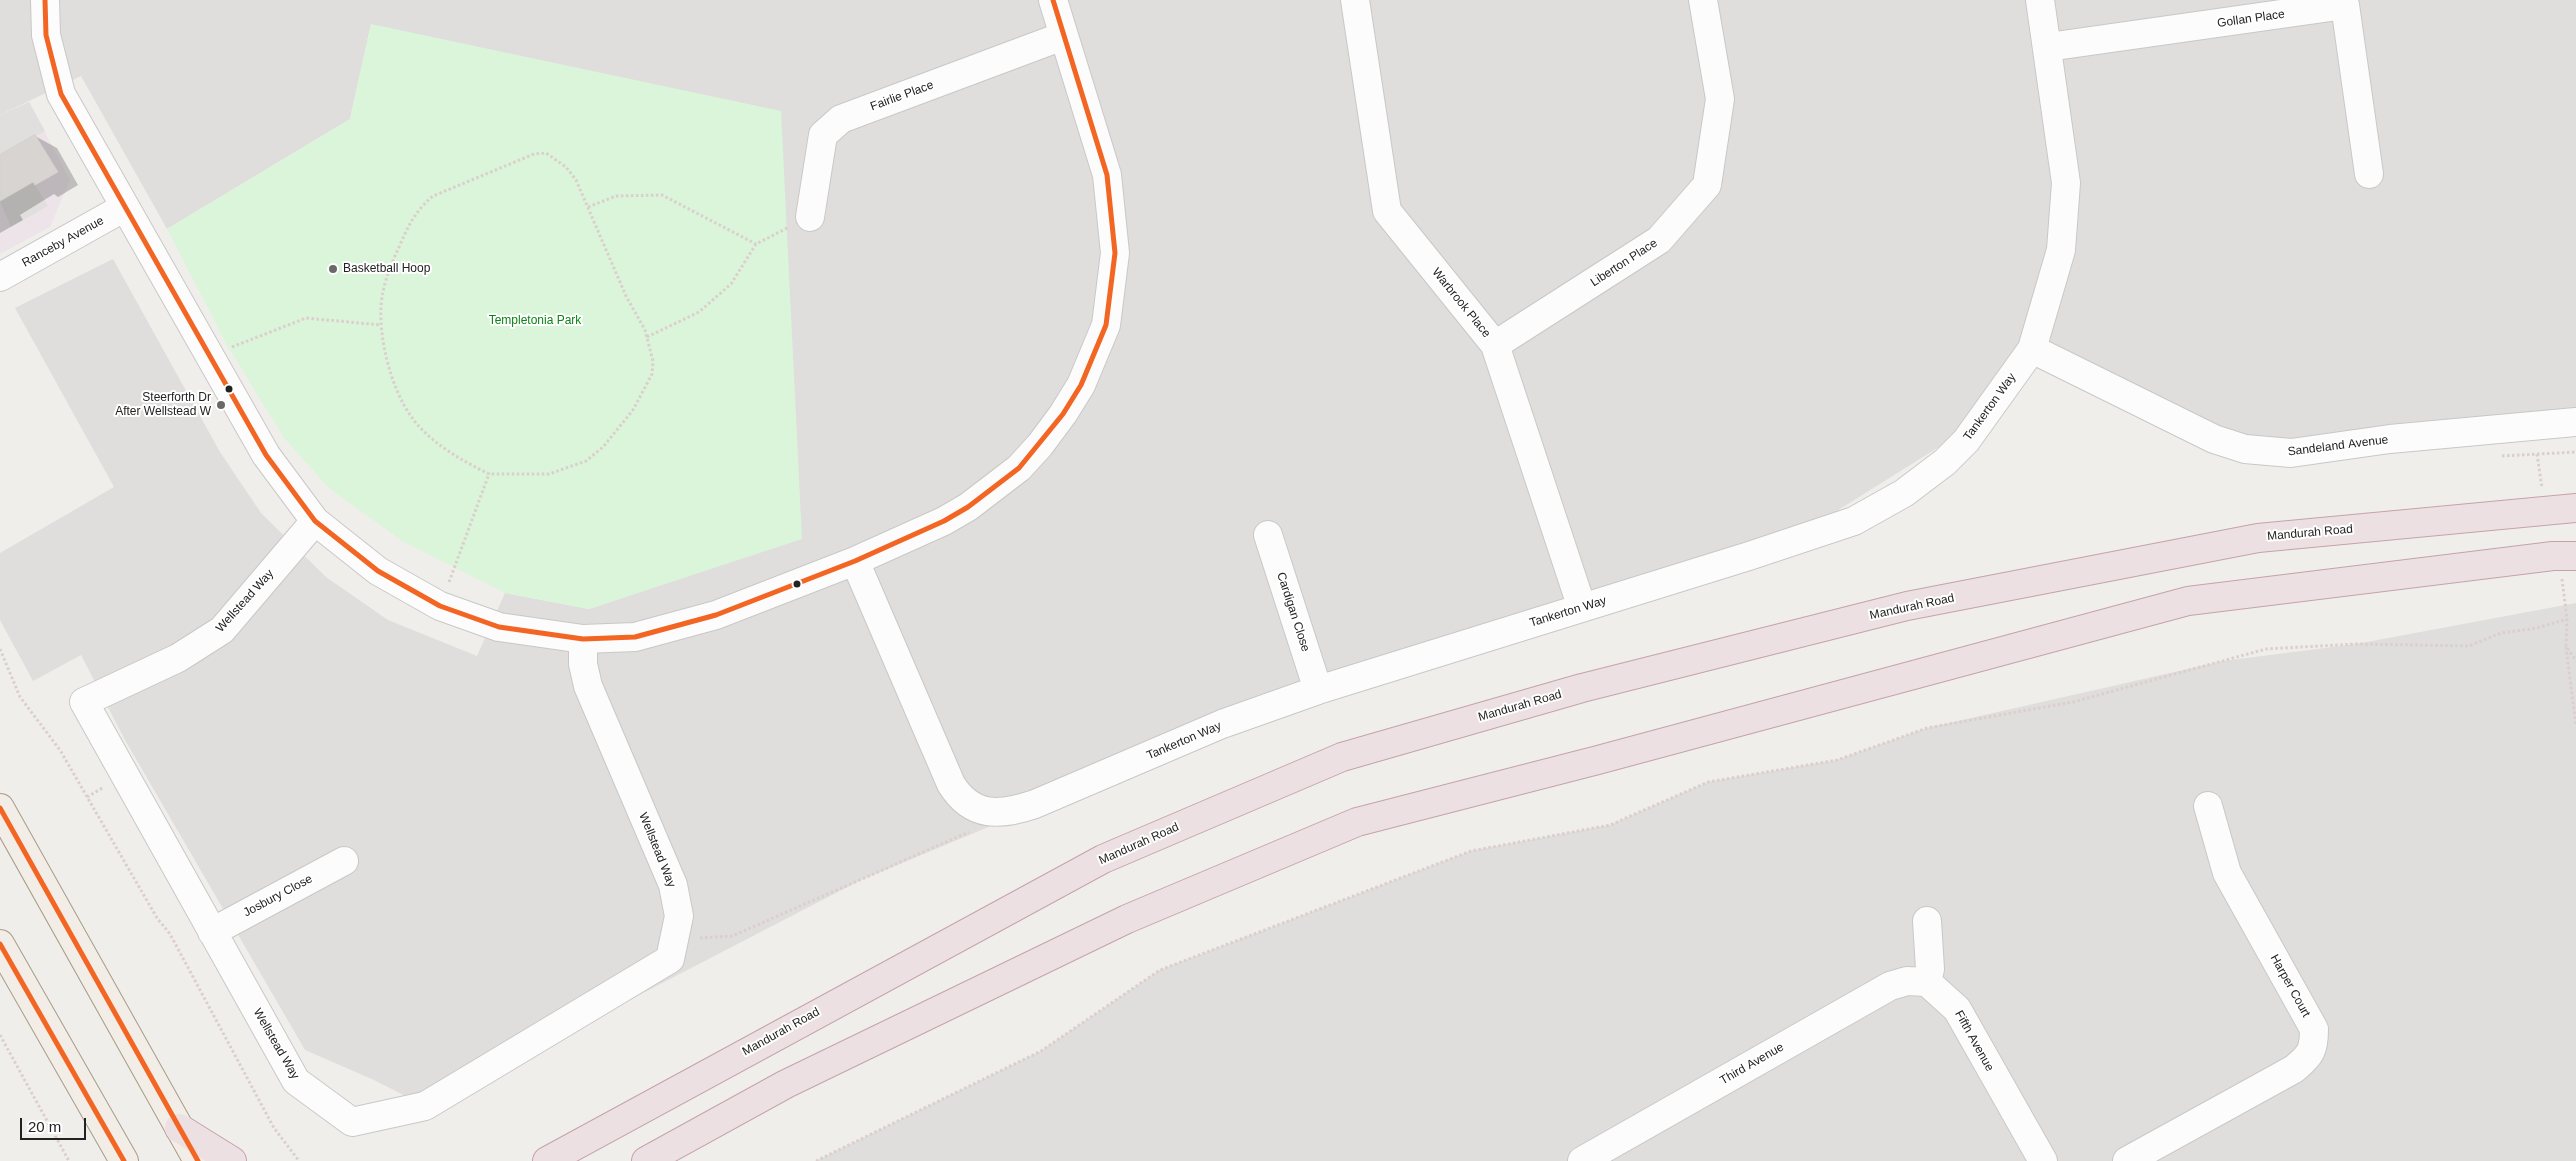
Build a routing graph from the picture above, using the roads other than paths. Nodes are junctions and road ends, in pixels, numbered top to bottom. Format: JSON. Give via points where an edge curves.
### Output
{"nodes":[{"id":1,"x":45,"y":0,"type":"edge"},
{"id":2,"x":1052,"y":0,"type":"edge"},
{"id":3,"x":1355,"y":0,"type":"edge"},
{"id":4,"x":1703,"y":0,"type":"edge"},
{"id":5,"x":2040,"y":0,"type":"edge"},
{"id":6,"x":1064,"y":36,"type":"junction"},
{"id":7,"x":2048,"y":47,"type":"junction"},
{"id":8,"x":2369,"y":174,"type":"dead end"},
{"id":9,"x":125,"y":208,"type":"junction"},
{"id":10,"x":810,"y":217,"type":"road end"},
{"id":11,"x":0,"y":276,"type":"edge"},
{"id":12,"x":1495,"y":345,"type":"junction"},
{"id":13,"x":2032,"y":349,"type":"junction"},
{"id":14,"x":2576,"y":422,"type":"edge"},
{"id":15,"x":2576,"y":508,"type":"edge"},
{"id":16,"x":315,"y":521,"type":"junction"},
{"id":17,"x":1268,"y":534,"type":"dead end"},
{"id":18,"x":2576,"y":556,"type":"edge"},
{"id":19,"x":855,"y":561,"type":"junction"},
{"id":20,"x":1582,"y":608,"type":"junction"},
{"id":21,"x":583,"y":639,"type":"junction"},
{"id":22,"x":1318,"y":690,"type":"junction"},
{"id":23,"x":2208,"y":806,"type":"dead end"},
{"id":24,"x":0,"y":808,"type":"edge"},
{"id":25,"x":344,"y":861,"type":"dead end"},
{"id":26,"x":1927,"y":921,"type":"dead end"},
{"id":27,"x":212,"y":932,"type":"junction"},
{"id":28,"x":0,"y":944,"type":"edge"},
{"id":29,"x":1927,"y":982,"type":"junction"},
{"id":30,"x":179,"y":1128,"type":"junction"},
{"id":31,"x":124,"y":1161,"type":"edge"},
{"id":32,"x":198,"y":1161,"type":"edge"},
{"id":33,"x":232,"y":1161,"type":"edge"},
{"id":34,"x":547,"y":1161,"type":"edge"},
{"id":35,"x":646,"y":1161,"type":"edge"},
{"id":36,"x":1582,"y":1161,"type":"edge"},
{"id":37,"x":2043,"y":1161,"type":"edge"},
{"id":38,"x":2127,"y":1161,"type":"edge"}],
"edges":[{"from":1,"to":9,"type":"street","via":[[46,35],[62,94]]},
{"from":2,"to":6,"type":"street"},
{"from":3,"to":12,"type":"street","name":"Warbrook Place","via":[[1387,211]]},
{"from":4,"to":12,"type":"street","name":"Liberton Place","via":[[1720,99],[1707,185],[1660,240]]},
{"from":5,"to":7,"type":"street","name":"Tankerton Way"},
{"from":6,"to":10,"type":"street","name":"Fairlie Place","via":[[841,119],[823,135]]},
{"from":6,"to":19,"type":"street","via":[[1107,175],[1115,253],[1106,325],[1095,355],[1064,414],[1019,468],[968,507]]},
{"from":7,"to":8,"type":"street","name":"Gollan Place","via":[[2345,5]]},
{"from":7,"to":13,"type":"street","name":"Tankerton Way","via":[[2066,183],[2061,250]]},
{"from":9,"to":11,"type":"street","name":"Ranceby Avenue"},
{"from":9,"to":16,"type":"street","via":[[274,468]]},
{"from":12,"to":20,"type":"street","name":"Warbrook Place"},
{"from":13,"to":14,"type":"street","name":"Sandeland Avenue","via":[[2214,439],[2245,449],[2291,453],[2390,439]]},
{"from":13,"to":20,"type":"street","name":"Tankerton Way","via":[[1966,441],[1945,462],[1904,493],[1854,521]]},
{"from":15,"to":34,"type":"highway","name":"Mandurah Road","via":[[2258,538],[1907,606],[1582,688],[1342,757],[1103,859]]},
{"from":16,"to":21,"type":"street","via":[[378,571],[440,606],[499,628]]},
{"from":16,"to":27,"type":"street","name":"Wellstead Way","via":[[222,630],[178,658],[84,702]]},
{"from":17,"to":22,"type":"street","name":"Cardigan Close"},
{"from":18,"to":35,"type":"highway","via":[[2552,556],[2188,601],[1357,822],[1127,918],[786,1084]]},
{"from":19,"to":21,"type":"street","via":[[716,615],[670,629],[635,637]]},
{"from":19,"to":22,"type":"street","name":"Tankerton Way","via":[[950,784],[959,798],[993,813],[1012,812],[1035,804],[1222,724]]},
{"from":20,"to":22,"type":"street","name":"Tankerton Way"},
{"from":21,"to":27,"type":"street","name":"Wellstead Way","via":[[583,664],[588,686],[673,886],[679,916],[670,959],[425,1106],[352,1122],[296,1081]]},
{"from":23,"to":38,"type":"street","name":"Harper Court","via":[[2228,873],[2314,1028],[2314,1047],[2294,1069]]},
{"from":24,"to":30,"type":"main road"},
{"from":25,"to":27,"type":"street","name":"Josbury Close"},
{"from":26,"to":29,"type":"street","via":[[1930,969]]},
{"from":28,"to":31,"type":"main road"},
{"from":29,"to":36,"type":"street","name":"Third Avenue","via":[[1890,986]]},
{"from":29,"to":37,"type":"street","name":"Fifth Avenue","via":[[1957,1009]]},
{"from":30,"to":32,"type":"main road"},
{"from":30,"to":33,"type":"highway"}]}
